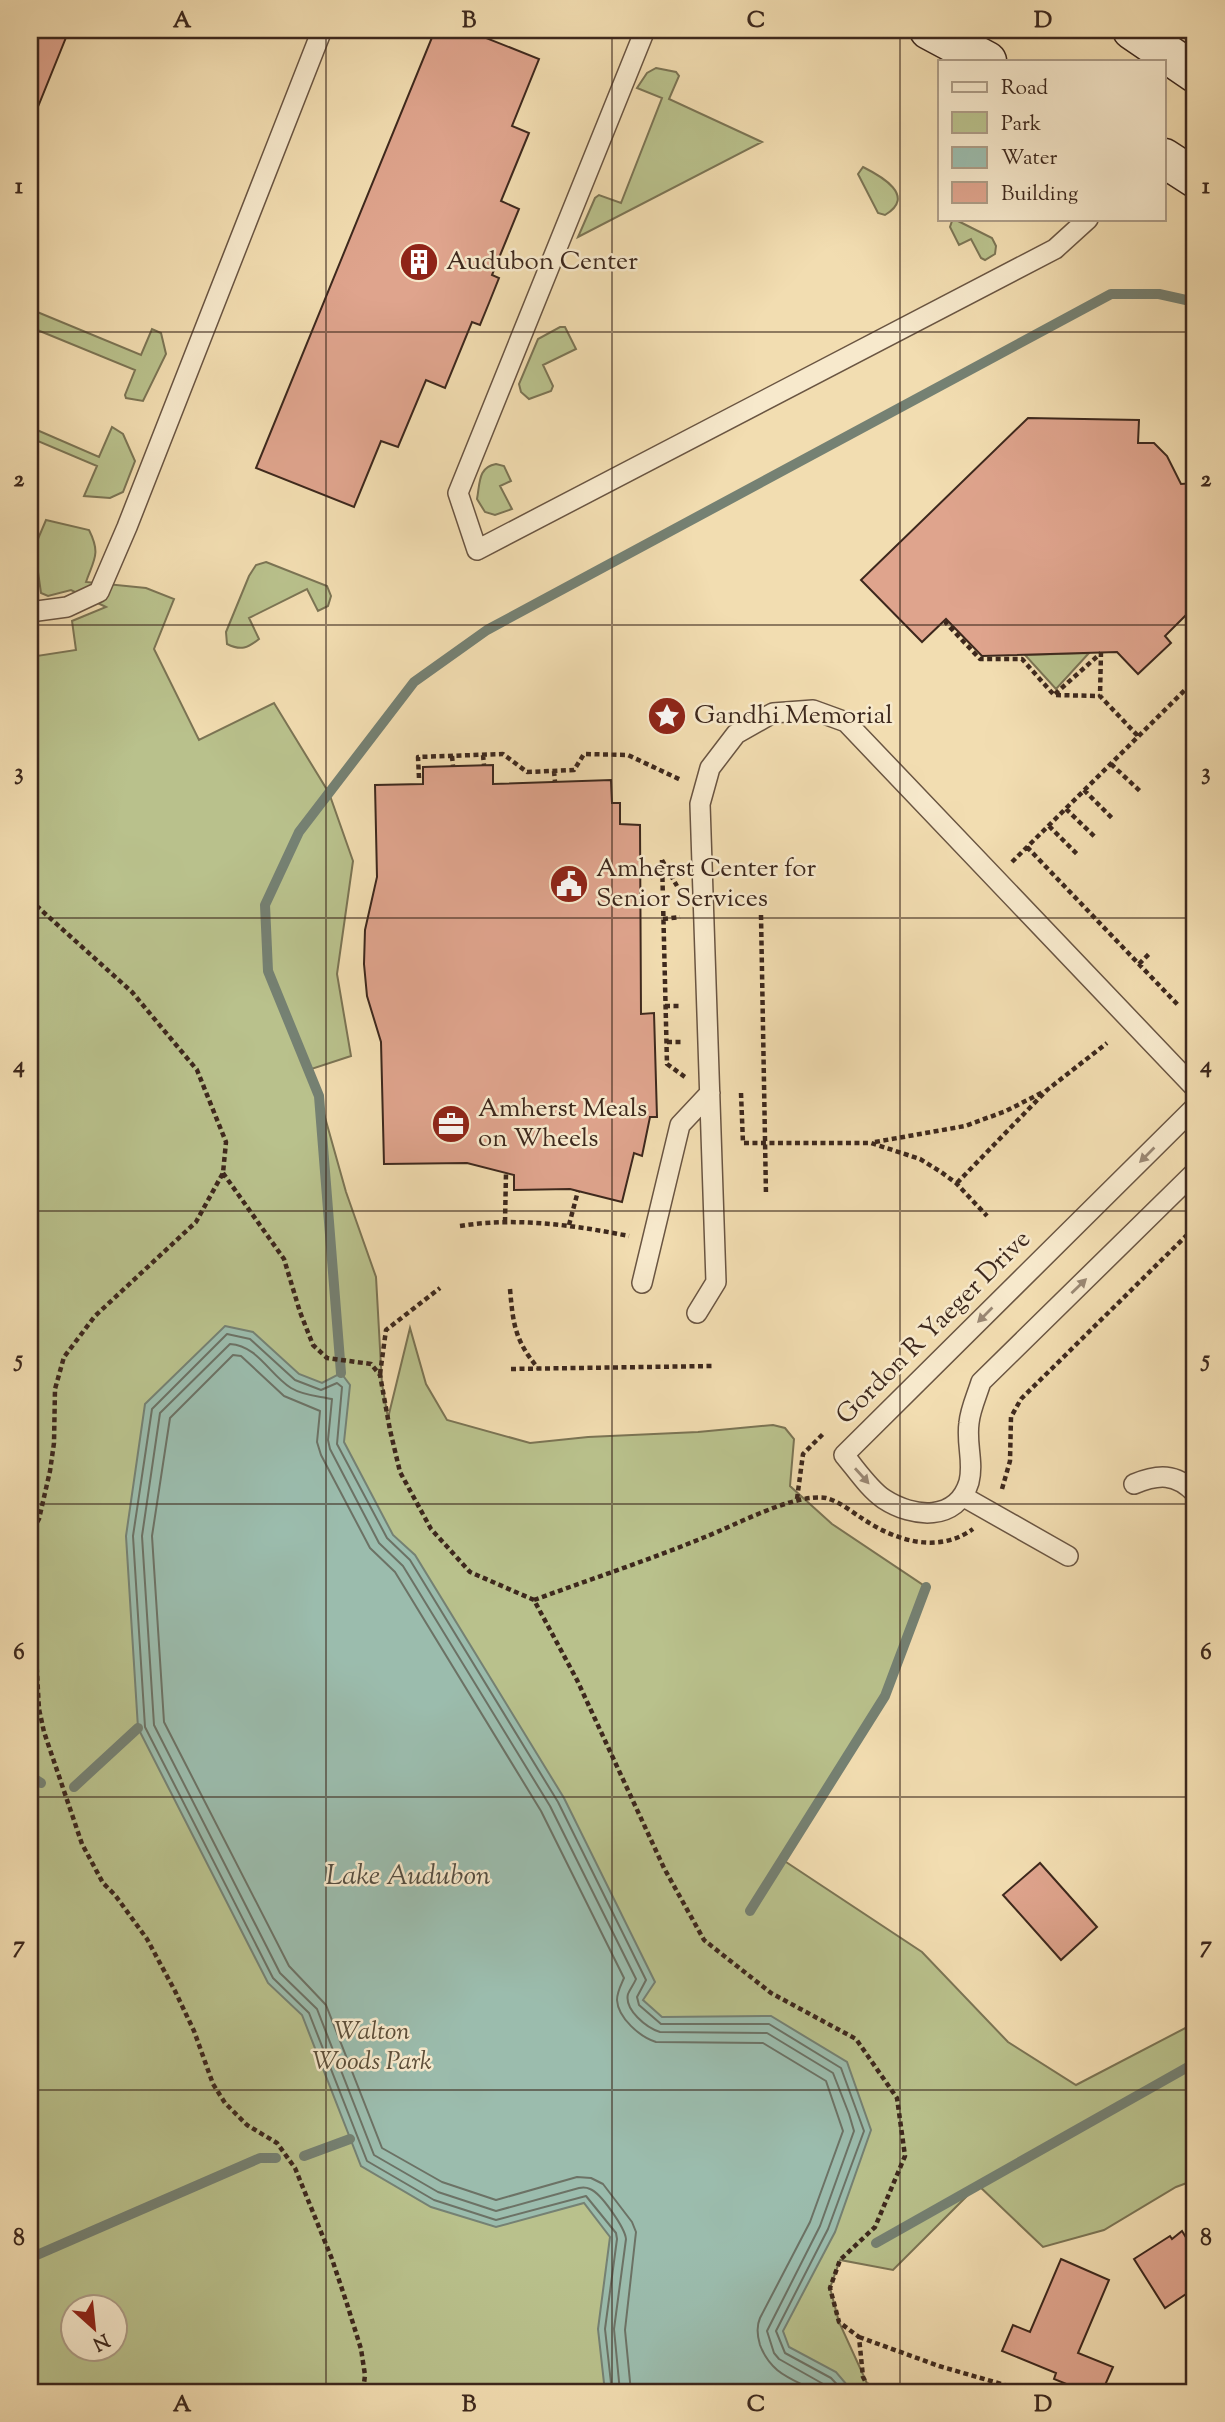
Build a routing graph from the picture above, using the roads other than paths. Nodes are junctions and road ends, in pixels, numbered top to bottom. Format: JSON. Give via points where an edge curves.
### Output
{"nodes":[{"id":1,"x":322,"y":30,"type":"edge"},
{"id":2,"x":645,"y":30,"type":"edge"},
{"id":3,"x":929,"y":30,"type":"edge"},
{"id":4,"x":1132,"y":30,"type":"edge"},
{"id":5,"x":985,"y":60,"type":"edge"},
{"id":6,"x":1195,"y":73,"type":"edge"},
{"id":7,"x":1166,"y":159,"type":"edge"},
{"id":8,"x":1195,"y":178,"type":"edge"},
{"id":9,"x":1087,"y":220,"type":"edge"},
{"id":10,"x":30,"y":612,"type":"edge"},
{"id":11,"x":1195,"y":1088,"type":"edge"},
{"id":12,"x":710,"y":1093,"type":"junction"},
{"id":13,"x":1195,"y":1107,"type":"edge"},
{"id":14,"x":1195,"y":1172,"type":"edge"},
{"id":15,"x":642,"y":1283,"type":"dead end"},
{"id":16,"x":696,"y":1312,"type":"dead end"},
{"id":17,"x":1134,"y":1484,"type":"dead end"},
{"id":18,"x":1195,"y":1493,"type":"edge"},
{"id":19,"x":964,"y":1497,"type":"junction"},
{"id":20,"x":1068,"y":1556,"type":"dead end"}],
"edges":[{"from":1,"to":10,"type":"lane","via":[[99,592],[67,607]]},
{"from":2,"to":9,"type":"lane","via":[[458,493],[477,550],[1055,249]]},
{"from":3,"to":5,"type":"main road"},
{"from":4,"to":6,"type":"main road"},
{"from":7,"to":8,"type":"main road"},
{"from":11,"to":12,"type":"lane","via":[[846,722],[813,710],[773,713],[736,734],[710,768],[700,804]]},
{"from":12,"to":15,"type":"lane","via":[[680,1125]]},
{"from":12,"to":16,"type":"lane","via":[[716,1282]]},
{"from":13,"to":19,"type":"lane","name":"Gordon R Yaeger Drive","one_way":true,"via":[[844,1455],[882,1498],[901,1507],[935,1513],[954,1507]]},
{"from":19,"to":14,"type":"lane","one_way":true,"via":[[972,1457],[969,1421],[981,1382]]},
{"from":17,"to":18,"type":"lane","via":[[1152,1476],[1170,1477]]},
{"from":19,"to":20,"type":"lane"}]}
